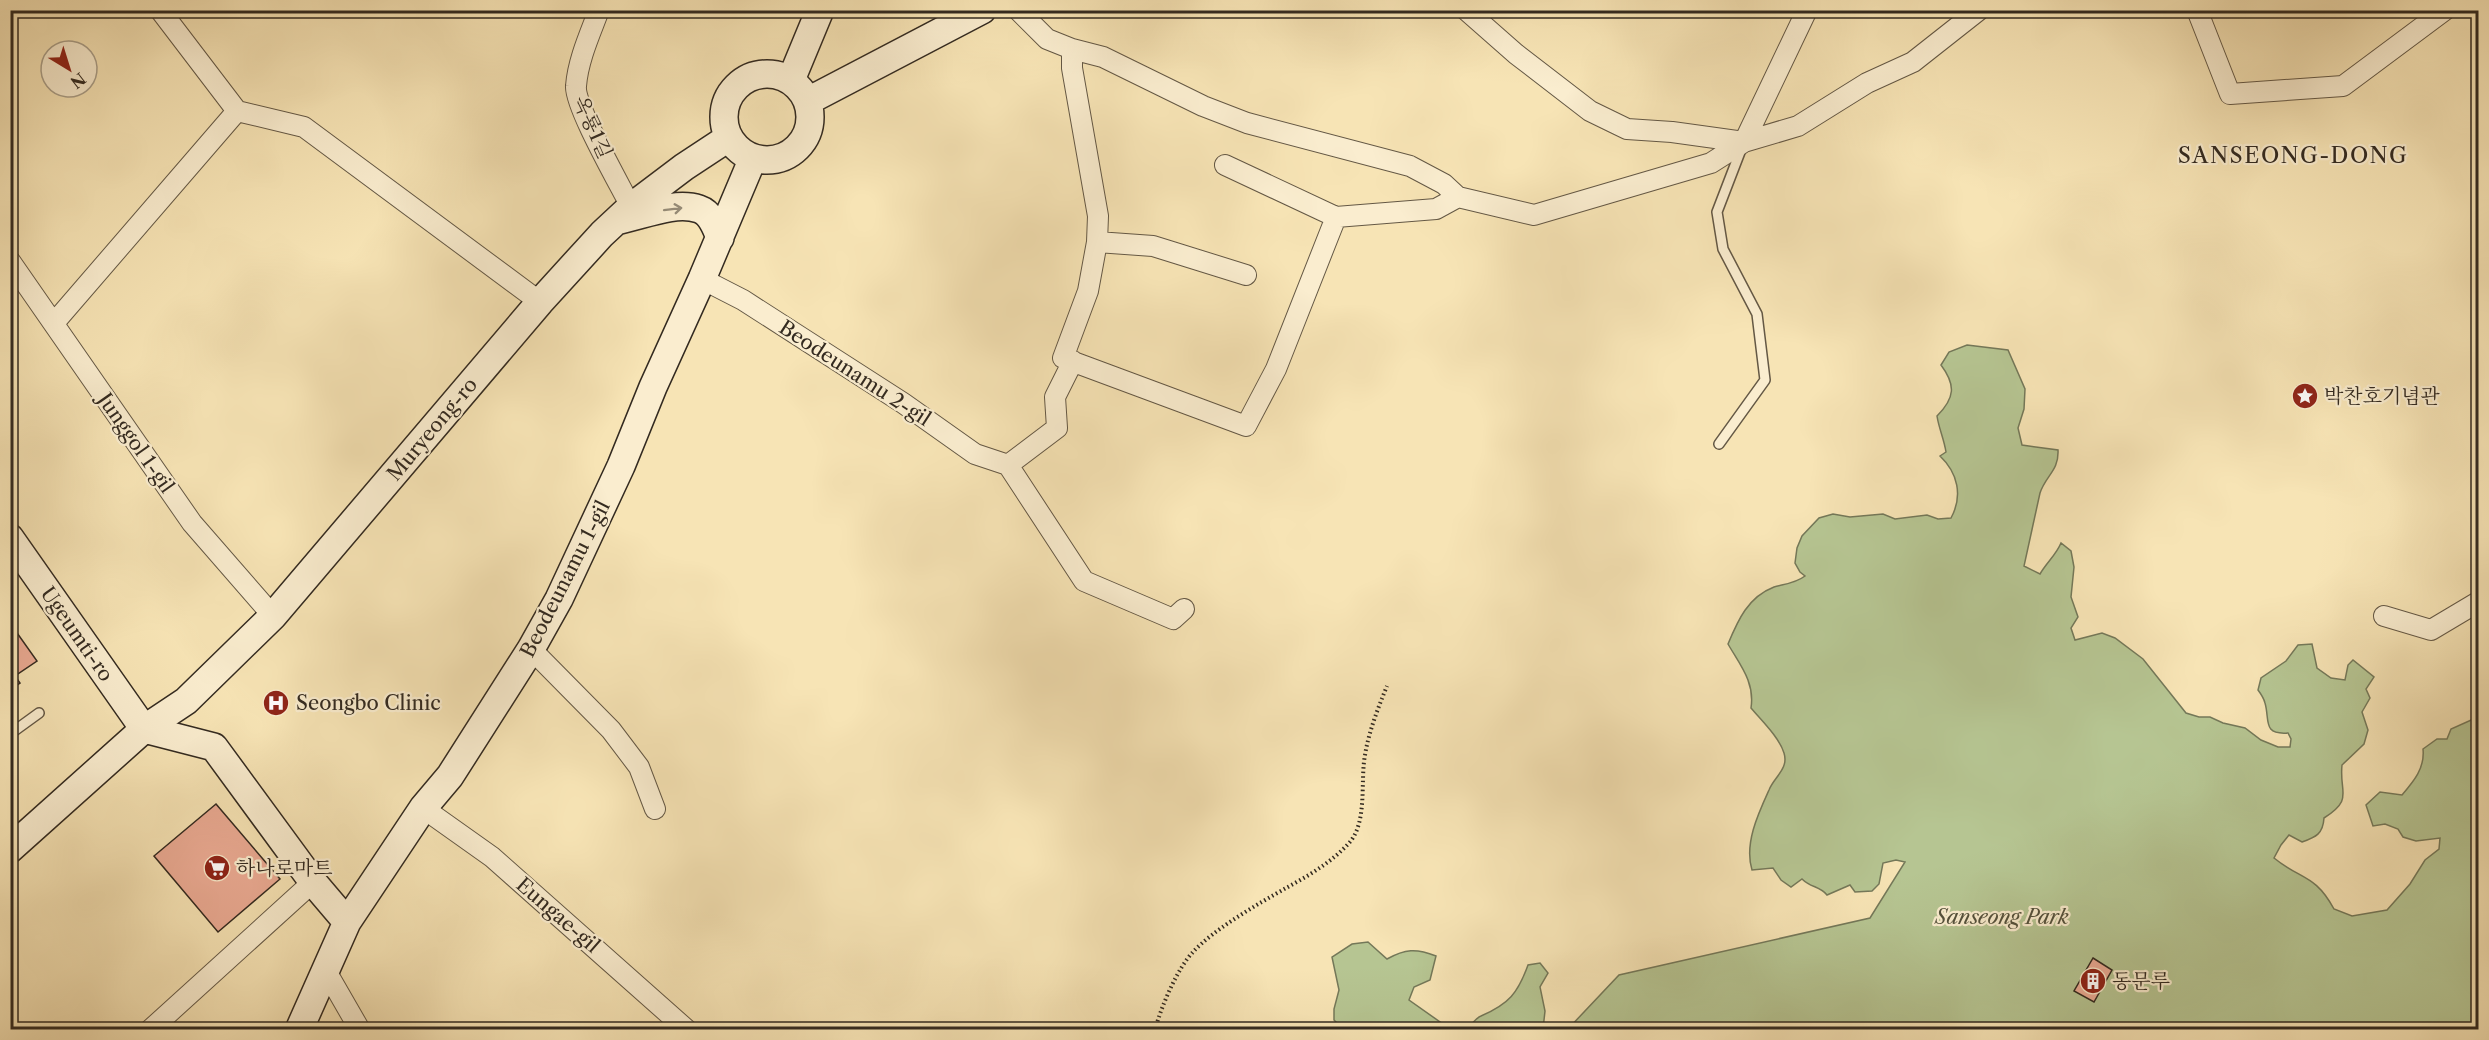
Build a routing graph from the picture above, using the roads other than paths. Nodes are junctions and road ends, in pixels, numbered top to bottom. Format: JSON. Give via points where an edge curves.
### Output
{"nodes":[{"id":1,"x":160,"y":10,"type":"edge"},
{"id":2,"x":599,"y":10,"type":"edge"},
{"id":3,"x":820,"y":10,"type":"edge"},
{"id":4,"x":982,"y":10,"type":"edge"},
{"id":5,"x":1018,"y":10,"type":"edge"},
{"id":6,"x":1466,"y":10,"type":"edge"},
{"id":7,"x":1807,"y":10,"type":"edge"},
{"id":8,"x":1979,"y":10,"type":"edge"},
{"id":9,"x":2197,"y":10,"type":"edge"},
{"id":10,"x":2445,"y":10,"type":"edge"},
{"id":11,"x":1072,"y":49,"type":"junction"},
{"id":12,"x":791,"y":80,"type":"junction"},
{"id":13,"x":808,"y":101,"type":"junction"},
{"id":14,"x":237,"y":111,"type":"junction"},
{"id":15,"x":728,"y":138,"type":"junction"},
{"id":16,"x":1744,"y":142,"type":"junction"},
{"id":17,"x":753,"y":158,"type":"junction"},
{"id":18,"x":1225,"y":165,"type":"dead end"},
{"id":19,"x":1458,"y":197,"type":"junction"},
{"id":20,"x":624,"y":214,"type":"junction"},
{"id":21,"x":1336,"y":217,"type":"junction"},
{"id":22,"x":720,"y":238,"type":"junction"},
{"id":23,"x":1097,"y":242,"type":"junction"},
{"id":24,"x":10,"y":261,"type":"edge"},
{"id":25,"x":1246,"y":275,"type":"dead end"},
{"id":26,"x":702,"y":279,"type":"junction"},
{"id":27,"x":540,"y":302,"type":"junction"},
{"id":28,"x":54,"y":323,"type":"junction"},
{"id":29,"x":1073,"y":362,"type":"junction"},
{"id":30,"x":1719,"y":444,"type":"dead end"},
{"id":31,"x":1008,"y":465,"type":"junction"},
{"id":32,"x":10,"y":538,"type":"edge"},
{"id":33,"x":2478,"y":602,"type":"edge"},
{"id":34,"x":1184,"y":609,"type":"dead end"},
{"id":35,"x":273,"y":616,"type":"junction"},
{"id":36,"x":2384,"y":616,"type":"dead end"},
{"id":37,"x":531,"y":649,"type":"junction"},
{"id":38,"x":39,"y":713,"type":"dead end"},
{"id":39,"x":144,"y":729,"type":"junction"},
{"id":40,"x":10,"y":734,"type":"edge"},
{"id":41,"x":423,"y":808,"type":"junction"},
{"id":42,"x":656,"y":809,"type":"dead end"},
{"id":43,"x":10,"y":849,"type":"edge"},
{"id":44,"x":313,"y":882,"type":"junction"},
{"id":45,"x":347,"y":922,"type":"junction"},
{"id":46,"x":326,"y":971,"type":"junction"},
{"id":47,"x":150,"y":1029,"type":"edge"},
{"id":48,"x":299,"y":1029,"type":"edge"},
{"id":49,"x":360,"y":1029,"type":"edge"},
{"id":50,"x":687,"y":1029,"type":"edge"}],
"edges":[{"from":1,"to":14,"type":"street"},
{"from":2,"to":20,"type":"street","name":"옥룡1길","via":[[575,88]]},
{"from":3,"to":12,"type":"main road"},
{"from":4,"to":13,"type":"main road"},
{"from":5,"to":11,"type":"street","via":[[1047,39]]},
{"from":6,"to":16,"type":"street","via":[[1590,111],[1627,129]]},
{"from":7,"to":16,"type":"street"},
{"from":8,"to":16,"type":"street","via":[[1913,62],[1867,83],[1798,126]]},
{"from":9,"to":10,"type":"street","via":[[2230,93],[2343,86]]},
{"from":11,"to":19,"type":"street","via":[[1103,57],[1247,123],[1410,166],[1444,183]]},
{"from":11,"to":23,"type":"street","via":[[1098,216]]},
{"from":12,"to":13,"type":"main road"},
{"from":12,"to":15,"type":"main road","via":[[763,73],[737,85],[724,110]]},
{"from":13,"to":17,"type":"main road","via":[[809,129],[798,146],[781,158]]},
{"from":14,"to":27,"type":"street","via":[[304,128]]},
{"from":14,"to":28,"type":"street"},
{"from":15,"to":17,"type":"main road","via":[[743,154]]},
{"from":15,"to":20,"type":"main road","name":"Muryeong-ro"},
{"from":16,"to":19,"type":"street","via":[[1711,163],[1534,215]]},
{"from":16,"to":30,"type":"lane","via":[[1717,212],[1723,249],[1758,314],[1764,380]]},
{"from":17,"to":22,"type":"main road","name":"Beodeunamu 1-gil"},
{"from":18,"to":21,"type":"street"},
{"from":19,"to":21,"type":"street","via":[[1436,208]]},
{"from":20,"to":22,"type":"main road","one_way":true,"via":[[677,207],[701,209],[715,222]]},
{"from":20,"to":27,"type":"main road","name":"Muryeong-ro"},
{"from":21,"to":29,"type":"street","via":[[1276,369],[1246,426]]},
{"from":22,"to":26,"type":"main road","name":"Beodeunamu 1-gil"},
{"from":23,"to":25,"type":"street","via":[[1153,246]]},
{"from":23,"to":29,"type":"street","via":[[1088,291],[1063,358]]},
{"from":24,"to":28,"type":"street","name":"Junggol 1-gil"},
{"from":26,"to":31,"type":"street","name":"Beodeunamu 2-gil","via":[[743,300],[975,454]]},
{"from":26,"to":37,"type":"main road","name":"Beodeunamu 1-gil","via":[[621,466],[559,599]]},
{"from":27,"to":35,"type":"main road","name":"Muryeong-ro"},
{"from":28,"to":35,"type":"street","name":"Junggol 1-gil","via":[[192,524]]},
{"from":29,"to":31,"type":"street","via":[[1055,397],[1057,428]]},
{"from":31,"to":34,"type":"street","via":[[1084,581],[1173,618]]},
{"from":32,"to":39,"type":"main road","name":"Ugeumti-ro"},
{"from":33,"to":36,"type":"street","via":[[2431,630]]},
{"from":35,"to":39,"type":"main road","name":"Muryeong-ro","via":[[186,701]]},
{"from":37,"to":41,"type":"main road","name":"Beodeunamu 1-gil","via":[[450,776]]},
{"from":37,"to":42,"type":"street","via":[[610,730],[639,767]]},
{"from":38,"to":40,"type":"lane"},
{"from":39,"to":43,"type":"main road","name":"Muryeong-ro"},
{"from":39,"to":44,"type":"main road","via":[[214,747]]},
{"from":41,"to":45,"type":"main road","name":"Beodeunamu 1-gil"},
{"from":41,"to":50,"type":"street","name":"Eungae-gil","via":[[492,857]]},
{"from":44,"to":45,"type":"main road"},
{"from":44,"to":47,"type":"street"},
{"from":45,"to":46,"type":"main road","name":"Beodeunamu 1-gil"},
{"from":46,"to":48,"type":"main road","name":"Beodeunamu 1-gil"},
{"from":46,"to":49,"type":"street"}]}
